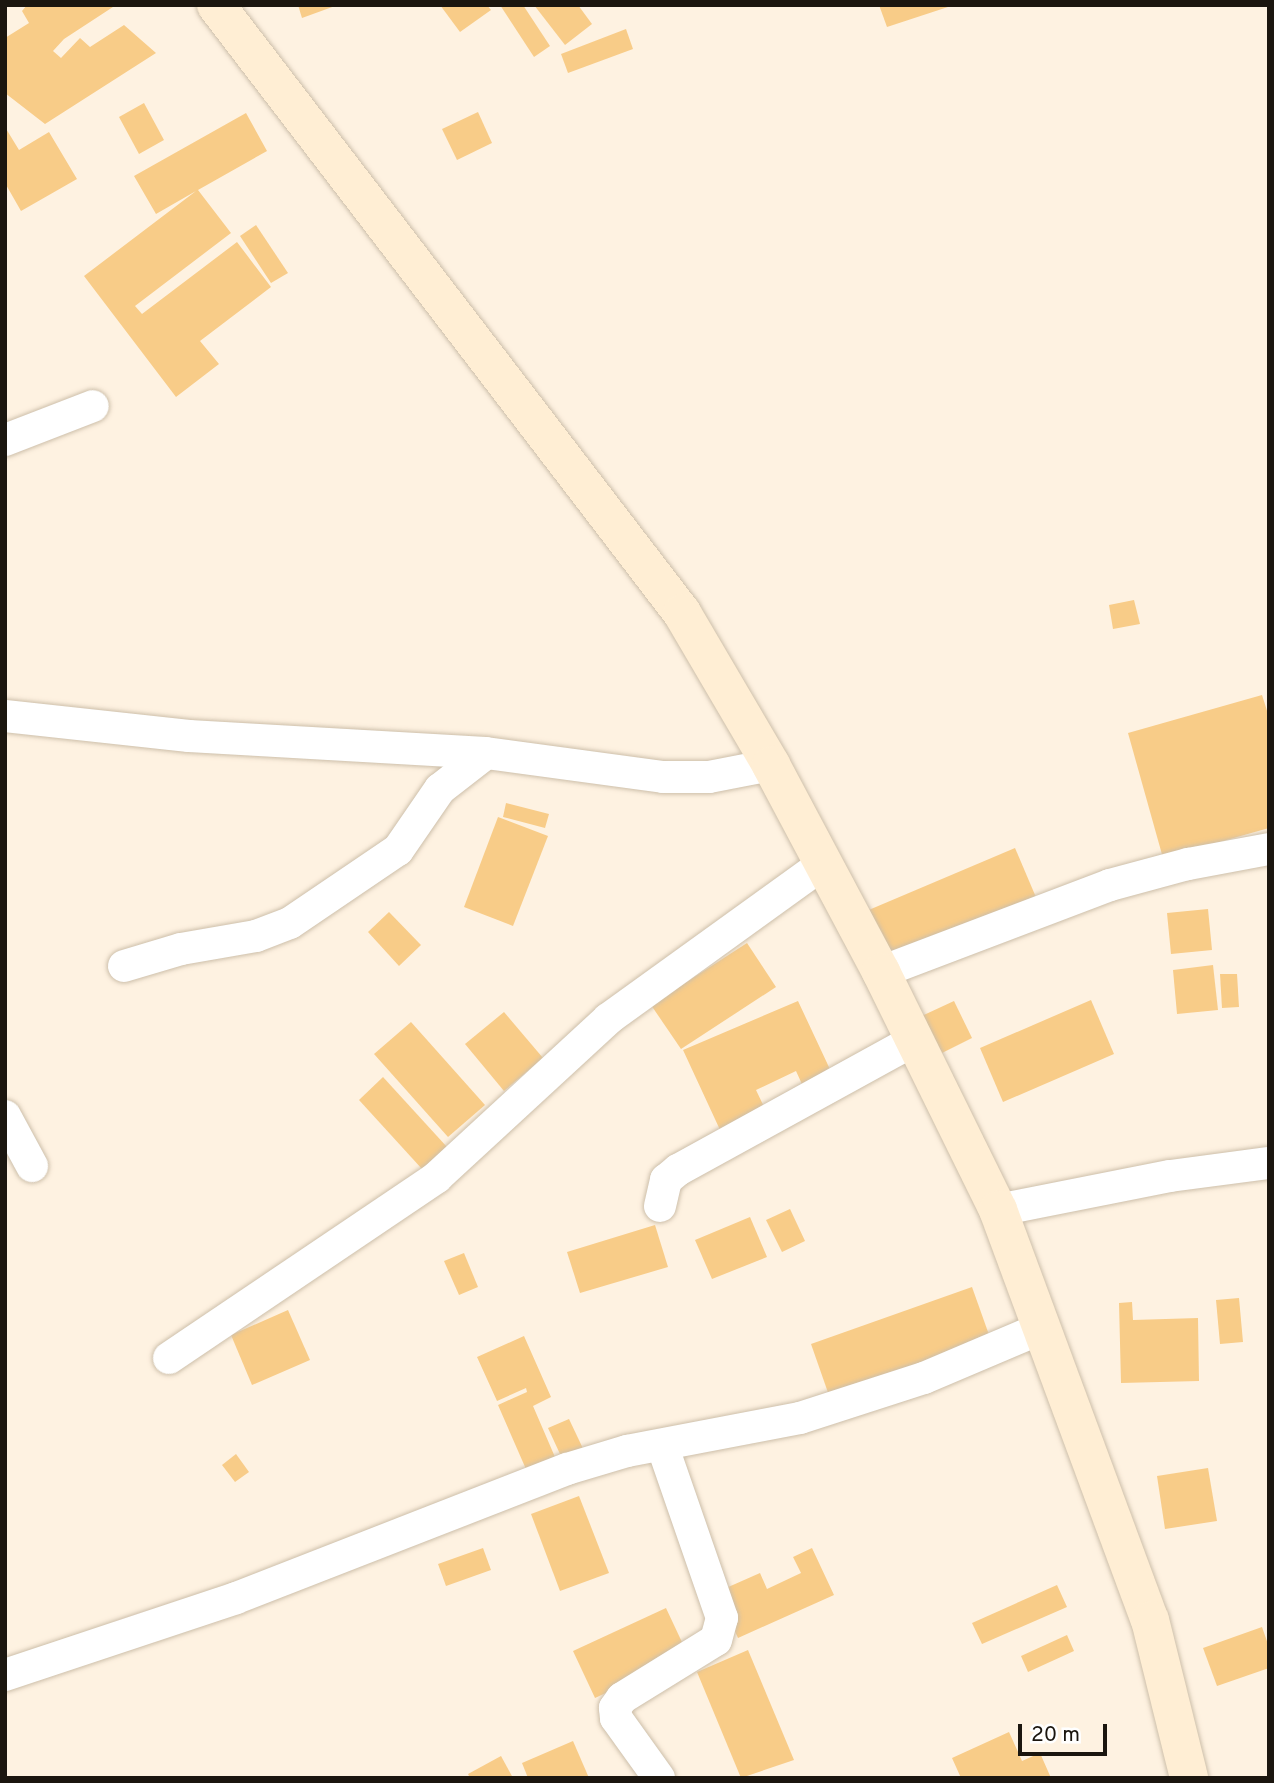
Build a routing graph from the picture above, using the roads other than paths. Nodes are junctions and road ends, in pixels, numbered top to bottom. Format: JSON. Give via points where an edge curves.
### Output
{"nodes":[{"id":1,"x":216,"y":5,"type":"edge"},
{"id":2,"x":93,"y":406,"type":"dead end"},
{"id":3,"x":5,"y":440,"type":"edge"},
{"id":4,"x":5,"y":716,"type":"edge"},
{"id":5,"x":407,"y":748,"type":"junction"},
{"id":6,"x":486,"y":753,"type":"junction"},
{"id":7,"x":771,"y":765,"type":"junction"},
{"id":8,"x":440,"y":789,"type":"junction"},
{"id":9,"x":1269,"y":849,"type":"edge"},
{"id":10,"x":822,"y":864,"type":"junction"},
{"id":11,"x":124,"y":966,"type":"dead end"},
{"id":12,"x":881,"y":972,"type":"junction"},
{"id":13,"x":913,"y":1041,"type":"junction"},
{"id":14,"x":5,"y":1115,"type":"edge"},
{"id":15,"x":1269,"y":1163,"type":"edge"},
{"id":16,"x":32,"y":1166,"type":"dead end"},
{"id":17,"x":660,"y":1206,"type":"dead end"},
{"id":18,"x":998,"y":1210,"type":"junction"},
{"id":19,"x":1042,"y":1328,"type":"junction"},
{"id":20,"x":169,"y":1358,"type":"dead end"},
{"id":21,"x":662,"y":1445,"type":"junction"},
{"id":22,"x":5,"y":1675,"type":"edge"},
{"id":23,"x":659,"y":1778,"type":"edge"},
{"id":24,"x":1189,"y":1778,"type":"edge"}],
"edges":[{"from":1,"to":7,"type":"main road","via":[[682,613]]},
{"from":2,"to":3,"type":"street"},
{"from":4,"to":5,"type":"street","via":[[189,736]]},
{"from":5,"to":6,"type":"street"},
{"from":5,"to":8,"type":"street"},
{"from":6,"to":7,"type":"street","via":[[663,777],[709,777]]},
{"from":6,"to":8,"type":"street"},
{"from":7,"to":10,"type":"main road"},
{"from":8,"to":11,"type":"street","via":[[398,850],[290,923],[256,936],[181,949]]},
{"from":9,"to":12,"type":"street","via":[[1110,885]]},
{"from":10,"to":12,"type":"main road"},
{"from":10,"to":20,"type":"street","via":[[608,1019],[437,1177]]},
{"from":12,"to":13,"type":"main road"},
{"from":13,"to":17,"type":"street","via":[[678,1170],[666,1180]]},
{"from":13,"to":18,"type":"main road"},
{"from":14,"to":16,"type":"street"},
{"from":15,"to":18,"type":"street","via":[[1170,1176]]},
{"from":18,"to":19,"type":"main road"},
{"from":19,"to":21,"type":"street","via":[[924,1378],[800,1418]]},
{"from":19,"to":24,"type":"main road","via":[[1150,1620]]},
{"from":21,"to":22,"type":"street","via":[[566,1469],[236,1598]]},
{"from":21,"to":23,"type":"street","via":[[722,1619],[716,1640],[622,1698],[615,1707],[615,1718]]}]}
